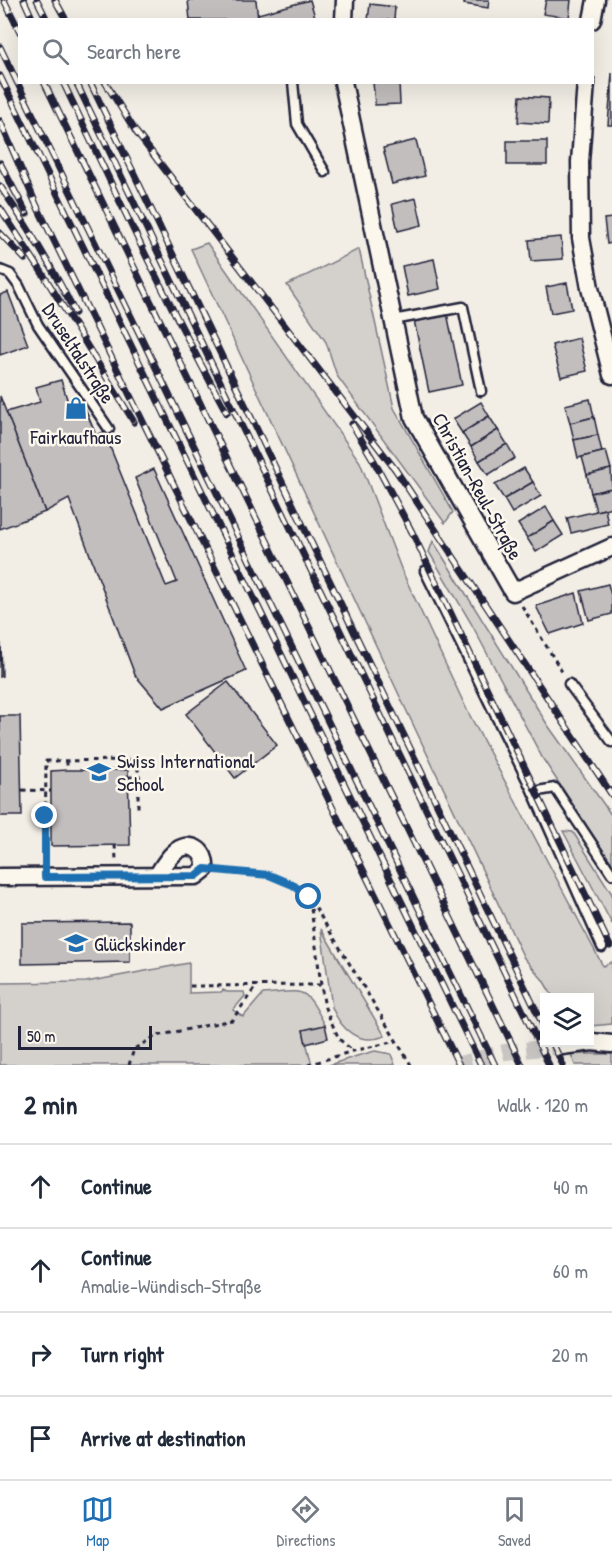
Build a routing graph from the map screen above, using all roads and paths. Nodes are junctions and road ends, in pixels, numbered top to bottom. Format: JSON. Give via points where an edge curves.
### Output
{"nodes":[{"id":1,"x":596,"y":0,"type":"edge"},
{"id":2,"x":592,"y":18,"type":"edge"},
{"id":3,"x":293,"y":84,"type":"edge"},
{"id":4,"x":343,"y":84,"type":"edge"},
{"id":5,"x":586,"y":84,"type":"edge"},
{"id":6,"x":325,"y":172,"type":"dead end"},
{"id":7,"x":0,"y":270,"type":"edge"},
{"id":8,"x":393,"y":320,"type":"junction"},
{"id":9,"x":612,"y":375,"type":"edge"},
{"id":10,"x":481,"y":391,"type":"dead end"},
{"id":11,"x":109,"y":429,"type":"dead end"},
{"id":12,"x":612,"y":547,"type":"edge"},
{"id":13,"x":424,"y":571,"type":"dead end"},
{"id":14,"x":513,"y":592,"type":"junction"},
{"id":15,"x":569,"y":684,"type":"joint"},
{"id":16,"x":612,"y":742,"type":"edge"},
{"id":17,"x":67,"y":761,"type":"junction"},
{"id":18,"x":67,"y":770,"type":"dead end"},
{"id":19,"x":128,"y":777,"type":"dead end"},
{"id":20,"x":139,"y":777,"type":"junction"},
{"id":21,"x":21,"y":790,"type":"dead end"},
{"id":22,"x":45,"y":791,"type":"junction"},
{"id":23,"x":51,"y":791,"type":"dead end"},
{"id":24,"x":533,"y":792,"type":"junction"},
{"id":25,"x":138,"y":812,"type":"dead end"},
{"id":26,"x":116,"y":845,"type":"dead end"},
{"id":27,"x":116,"y":859,"type":"dead end"},
{"id":28,"x":205,"y":869,"type":"junction"},
{"id":29,"x":612,"y":874,"type":"edge"},
{"id":30,"x":157,"y":876,"type":"junction"},
{"id":31,"x":0,"y":877,"type":"edge"},
{"id":32,"x":45,"y":877,"type":"junction"},
{"id":33,"x":309,"y":897,"type":"junction"},
{"id":34,"x":602,"y":947,"type":"dead end"},
{"id":35,"x":257,"y":985,"type":"junction"},
{"id":36,"x":321,"y":985,"type":"junction"},
{"id":37,"x":190,"y":986,"type":"dead end"},
{"id":38,"x":396,"y":1041,"type":"junction"},
{"id":39,"x":594,"y":1042,"type":"edge"},
{"id":40,"x":612,"y":1044,"type":"edge"},
{"id":41,"x":353,"y":1051,"type":"junction"},
{"id":42,"x":129,"y":1065,"type":"edge"},
{"id":43,"x":308,"y":1065,"type":"edge"},
{"id":44,"x":411,"y":1065,"type":"edge"}],
"edges":[{"from":1,"to":2,"type":"street"},
{"from":3,"to":6,"type":"lane","via":[[297,124]]},
{"from":4,"to":8,"type":"street","name":"Christian-Reul-Straße"},
{"from":5,"to":9,"type":"street","via":[[580,162],[581,238]]},
{"from":7,"to":11,"type":"lane","name":"Druseltalstraße","via":[[10,274],[19,286],[38,326]]},
{"from":8,"to":10,"type":"lane","via":[[463,307]]},
{"from":8,"to":14,"type":"street","name":"Christian-Reul-Straße","via":[[414,418]]},
{"from":12,"to":14,"type":"street"},
{"from":13,"to":24,"type":"lane"},
{"from":14,"to":15,"type":"path","name":"Christian-Reul-Straße"},
{"from":15,"to":16,"type":"lane"},
{"from":17,"to":18,"type":"path"},
{"from":17,"to":20,"type":"path","via":[[138,760]]},
{"from":17,"to":22,"type":"path","via":[[46,761]]},
{"from":19,"to":20,"type":"path"},
{"from":20,"to":25,"type":"path"},
{"from":21,"to":22,"type":"path"},
{"from":22,"to":23,"type":"path"},
{"from":22,"to":32,"type":"path"},
{"from":24,"to":29,"type":"lane","via":[[555,788]]},
{"from":24,"to":34,"type":"lane"},
{"from":26,"to":27,"type":"path"},
{"from":28,"to":30,"type":"street","via":[[196,876]]},
{"from":28,"to":30,"type":"street","via":[[206,860],[198,849],[185,847],[175,851]]},
{"from":28,"to":33,"type":"path","via":[[269,875]]},
{"from":30,"to":32,"type":"street"},
{"from":31,"to":32,"type":"street"},
{"from":33,"to":36,"type":"path"},
{"from":33,"to":38,"type":"path"},
{"from":35,"to":36,"type":"path"},
{"from":35,"to":37,"type":"path"},
{"from":35,"to":42,"type":"path","via":[[232,1020],[156,1036],[134,1049]]},
{"from":36,"to":41,"type":"path","via":[[325,1008],[339,1039]]},
{"from":38,"to":41,"type":"path"},
{"from":38,"to":44,"type":"path"},
{"from":39,"to":40,"type":"street"},
{"from":41,"to":43,"type":"path"}]}
